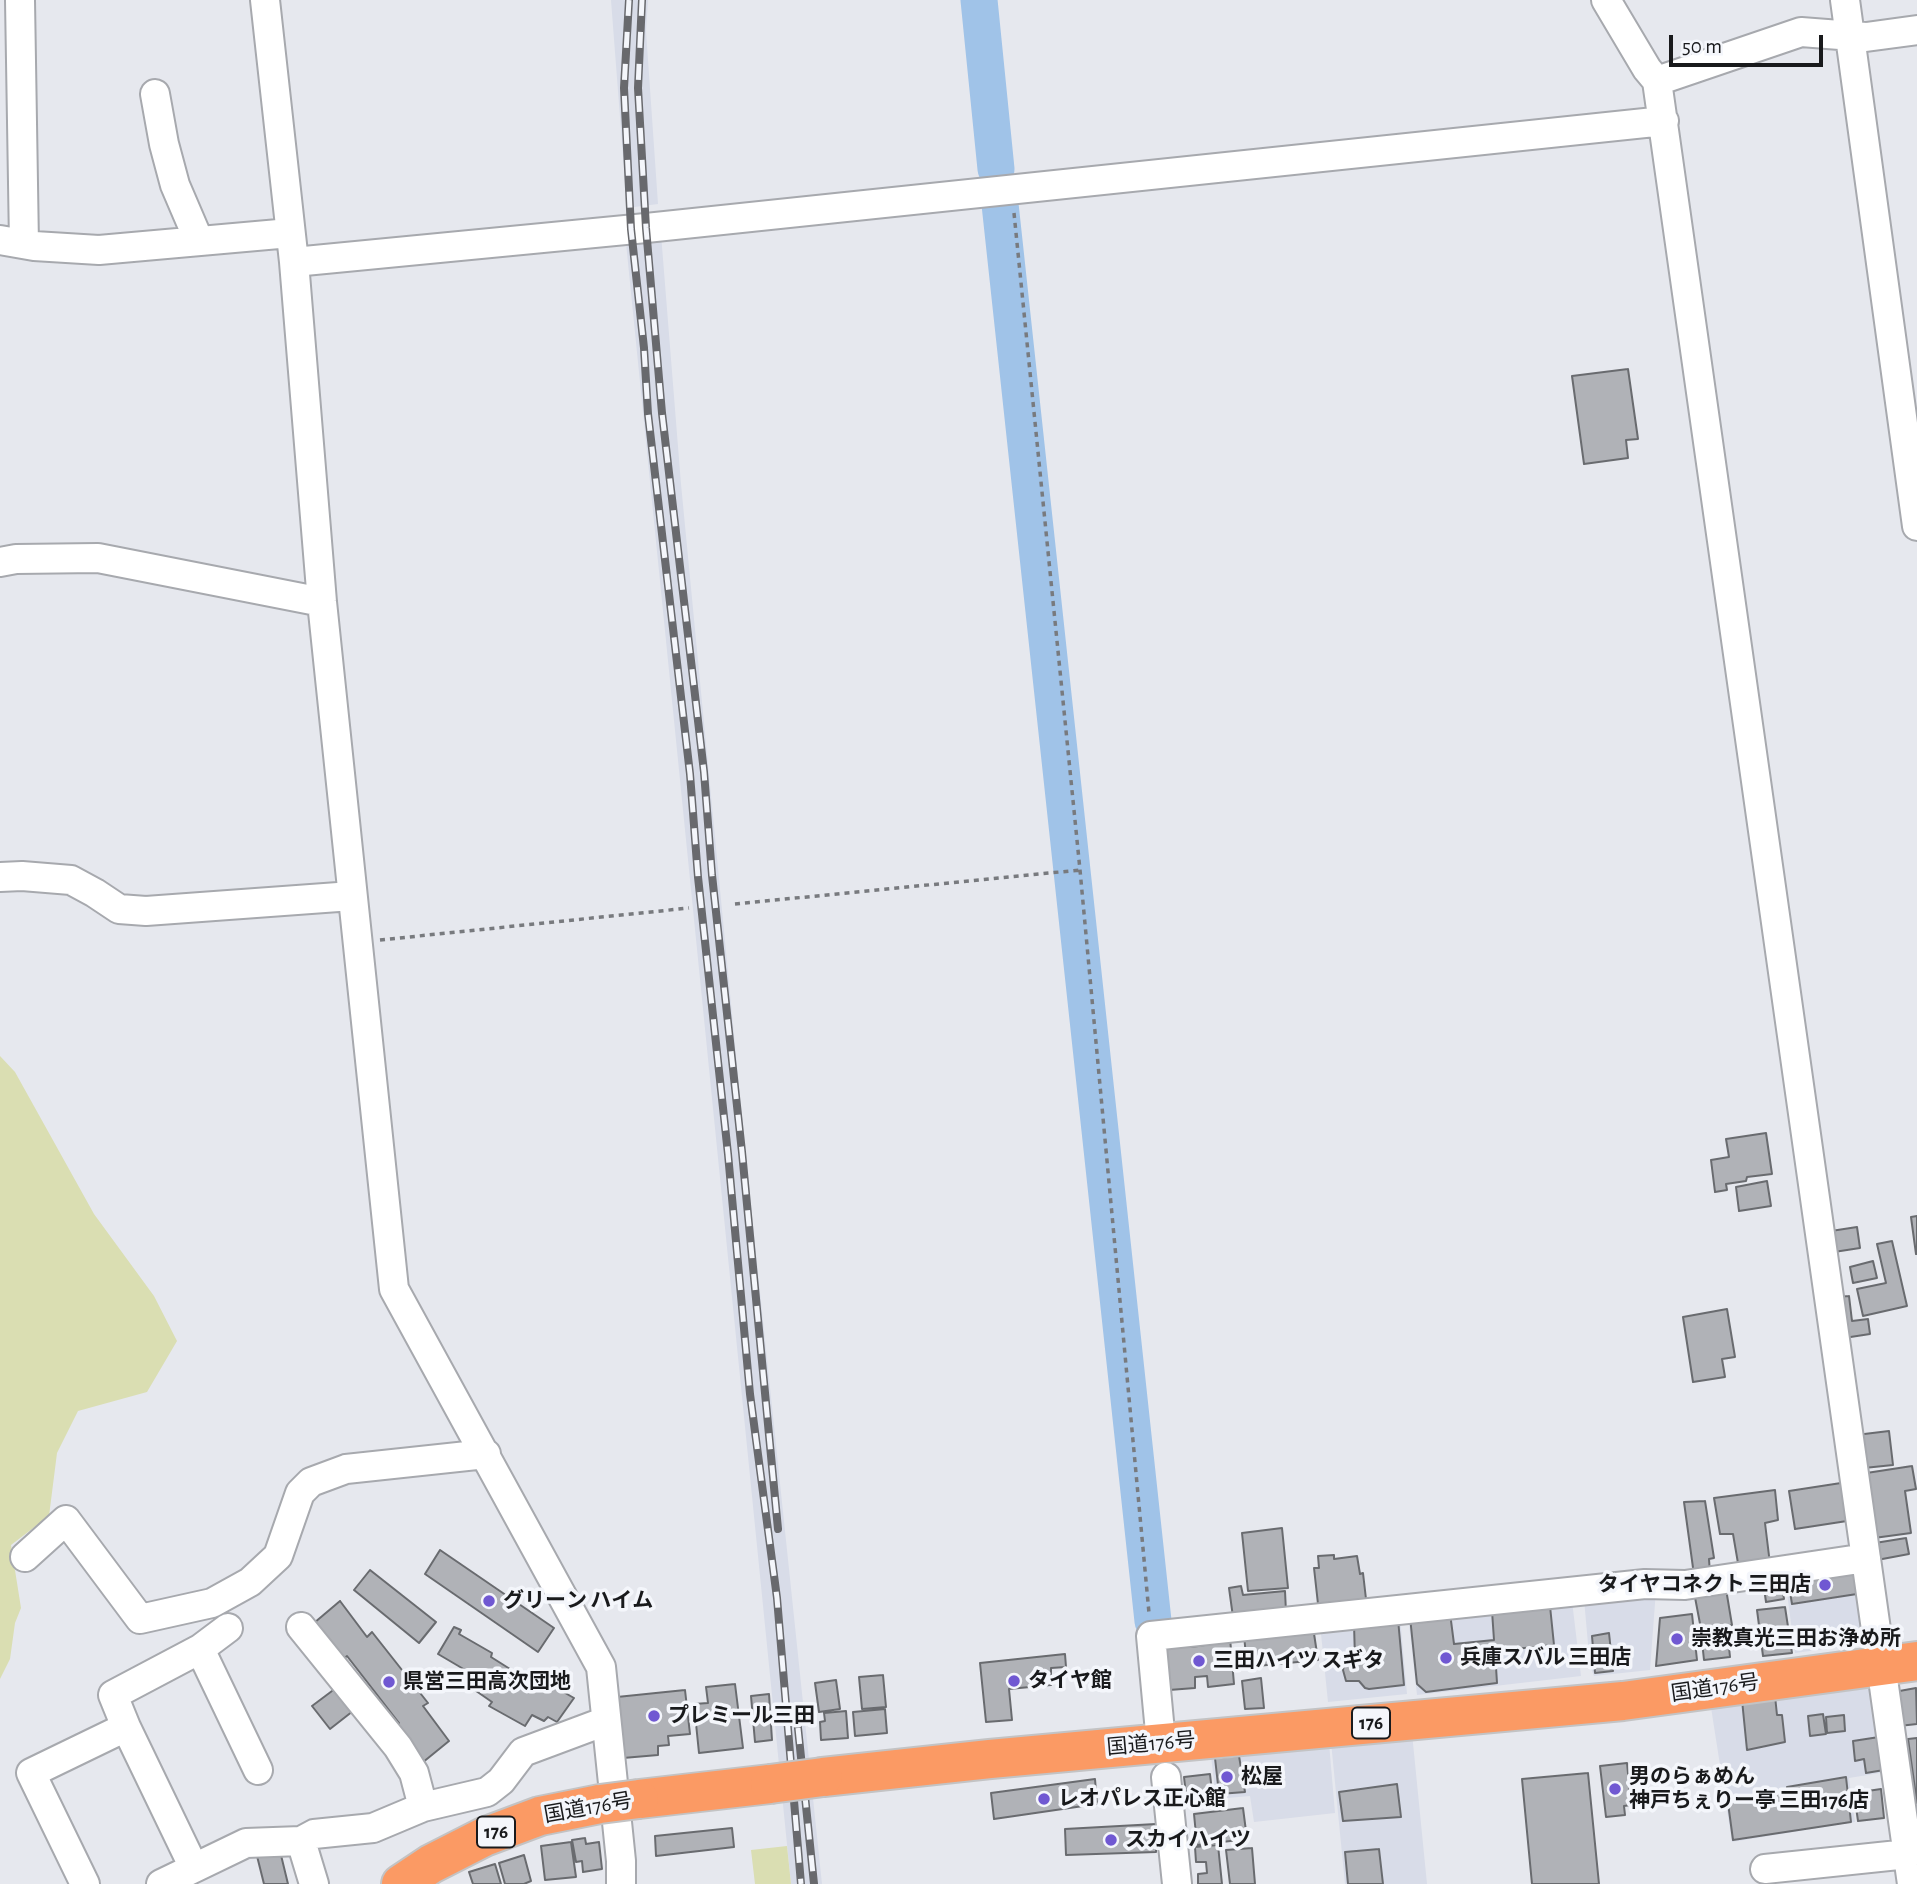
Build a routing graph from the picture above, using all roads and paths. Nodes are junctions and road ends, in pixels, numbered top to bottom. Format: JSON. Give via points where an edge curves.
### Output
{"nodes":[{"id":1,"x":20,"y":0,"type":"edge"},
{"id":2,"x":265,"y":0,"type":"edge"},
{"id":3,"x":1606,"y":0,"type":"edge"},
{"id":4,"x":1845,"y":0,"type":"edge"},
{"id":5,"x":1917,"y":30,"type":"edge"},
{"id":6,"x":1857,"y":36,"type":"junction"},
{"id":7,"x":1657,"y":81,"type":"junction"},
{"id":8,"x":155,"y":94,"type":"dead end"},
{"id":9,"x":1664,"y":121,"type":"junction"},
{"id":10,"x":1012,"y":190,"type":"junction"},
{"id":11,"x":290,"y":233,"type":"junction"},
{"id":12,"x":199,"y":241,"type":"junction"},
{"id":13,"x":12,"y":242,"type":"edge"},
{"id":14,"x":294,"y":262,"type":"junction"},
{"id":15,"x":1917,"y":526,"type":"edge"},
{"id":16,"x":0,"y":562,"type":"edge"},
{"id":17,"x":322,"y":602,"type":"junction"},
{"id":18,"x":1080,"y":870,"type":"junction"},
{"id":19,"x":0,"y":877,"type":"edge"},
{"id":20,"x":352,"y":896,"type":"junction"},
{"id":21,"x":735,"y":904,"type":"dead end"},
{"id":22,"x":689,"y":908,"type":"dead end"},
{"id":23,"x":357,"y":943,"type":"junction"},
{"id":24,"x":486,"y":1454,"type":"junction"},
{"id":25,"x":25,"y":1557,"type":"dead end"},
{"id":26,"x":1866,"y":1558,"type":"junction"},
{"id":27,"x":301,"y":1627,"type":"dead end"},
{"id":28,"x":228,"y":1628,"type":"dead end"},
{"id":29,"x":1151,"y":1636,"type":"junction"},
{"id":30,"x":200,"y":1650,"type":"junction"},
{"id":31,"x":1899,"y":1663,"type":"edge"},
{"id":32,"x":606,"y":1721,"type":"junction"},
{"id":33,"x":126,"y":1727,"type":"junction"},
{"id":34,"x":1160,"y":1732,"type":"dead end"},
{"id":35,"x":258,"y":1770,"type":"dead end"},
{"id":36,"x":1166,"y":1777,"type":"dead end"},
{"id":37,"x":424,"y":1807,"type":"junction"},
{"id":38,"x":301,"y":1841,"type":"junction"},
{"id":39,"x":1908,"y":1854,"type":"junction"},
{"id":40,"x":194,"y":1868,"type":"junction"},
{"id":41,"x":1765,"y":1869,"type":"dead end"},
{"id":42,"x":85,"y":1884,"type":"edge"},
{"id":43,"x":162,"y":1884,"type":"edge"},
{"id":44,"x":314,"y":1884,"type":"edge"},
{"id":45,"x":401,"y":1884,"type":"edge"},
{"id":46,"x":621,"y":1884,"type":"edge"},
{"id":47,"x":1177,"y":1884,"type":"edge"},
{"id":48,"x":1912,"y":1884,"type":"edge"}],
"edges":[{"from":1,"to":13,"type":"street"},
{"from":2,"to":11,"type":"street"},
{"from":3,"to":7,"type":"street"},
{"from":4,"to":6,"type":"street"},
{"from":5,"to":6,"type":"street"},
{"from":6,"to":7,"type":"street","via":[[1801,32]]},
{"from":6,"to":15,"type":"street","via":[[1858,89]]},
{"from":7,"to":9,"type":"street"},
{"from":8,"to":12,"type":"street","via":[[175,185]]},
{"from":9,"to":10,"type":"street"},
{"from":9,"to":26,"type":"street"},
{"from":10,"to":14,"type":"street"},
{"from":10,"to":18,"type":"path"},
{"from":11,"to":12,"type":"street"},
{"from":11,"to":14,"type":"street"},
{"from":12,"to":13,"type":"street","via":[[99,250]]},
{"from":14,"to":17,"type":"street"},
{"from":16,"to":17,"type":"street","via":[[98,558]]},
{"from":17,"to":20,"type":"street"},
{"from":18,"to":21,"type":"path"},
{"from":18,"to":29,"type":"path"},
{"from":19,"to":20,"type":"street","via":[[71,880],[118,909],[146,911]]},
{"from":20,"to":23,"type":"street"},
{"from":22,"to":23,"type":"path"},
{"from":23,"to":24,"type":"street","via":[[394,1289]]},
{"from":24,"to":25,"type":"street","via":[[346,1469],[311,1482],[300,1493],[278,1556],[250,1582],[212,1603],[140,1619],[66,1520]]},
{"from":24,"to":32,"type":"street","via":[[601,1667]]},
{"from":26,"to":29,"type":"street","via":[[1685,1585],[1645,1584]]},
{"from":26,"to":31,"type":"street"},
{"from":27,"to":37,"type":"street","via":[[398,1747],[414,1773]]},
{"from":28,"to":30,"type":"street"},
{"from":29,"to":34,"type":"street"},
{"from":30,"to":33,"type":"street","via":[[113,1695]]},
{"from":30,"to":35,"type":"street"},
{"from":31,"to":39,"type":"street"},
{"from":31,"to":45,"type":"highway","name":"国道176号","number":"176","bridge":true,"via":[[1623,1701],[990,1759],[600,1804],[540,1816],[484,1836]]},
{"from":32,"to":37,"type":"street","via":[[523,1752],[487,1792]]},
{"from":32,"to":46,"type":"street"},
{"from":33,"to":40,"type":"street"},
{"from":33,"to":42,"type":"street","via":[[31,1773]]},
{"from":36,"to":47,"type":"street"},
{"from":37,"to":38,"type":"street","via":[[373,1828],[314,1834]]},
{"from":38,"to":40,"type":"street","via":[[246,1843]]},
{"from":38,"to":44,"type":"street"},
{"from":39,"to":41,"type":"street"},
{"from":39,"to":48,"type":"street"},
{"from":40,"to":43,"type":"street"}]}
